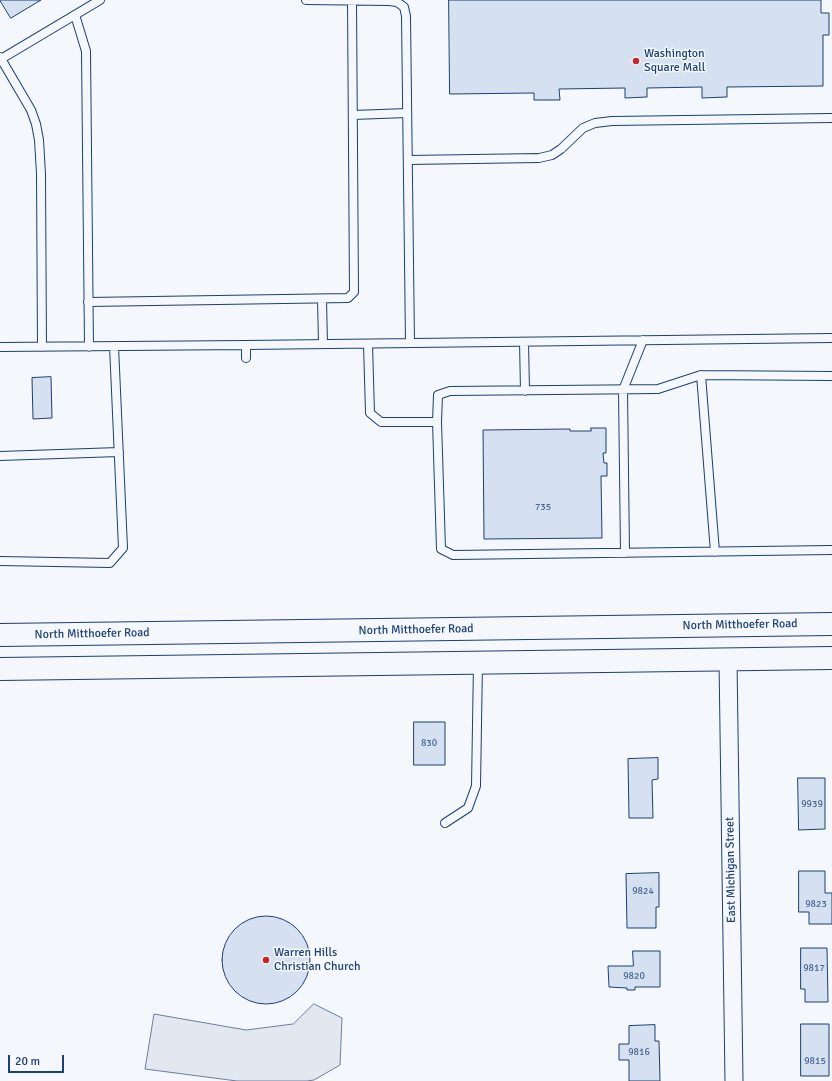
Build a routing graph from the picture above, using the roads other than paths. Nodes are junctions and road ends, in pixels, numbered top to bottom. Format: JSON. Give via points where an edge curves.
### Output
{"nodes":[{"id":1,"x":100,"y":0,"type":"edge"},
{"id":2,"x":306,"y":0,"type":"edge"},
{"id":3,"x":352,"y":1,"type":"edge"},
{"id":4,"x":75,"y":15,"type":"junction"},
{"id":5,"x":1,"y":58,"type":"edge"},
{"id":6,"x":407,"y":113,"type":"junction"},
{"id":7,"x":352,"y":115,"type":"junction"},
{"id":8,"x":832,"y":118,"type":"edge"},
{"id":9,"x":408,"y":160,"type":"junction"},
{"id":10,"x":322,"y":299,"type":"junction"},
{"id":11,"x":88,"y":302,"type":"junction"},
{"id":12,"x":832,"y":338,"type":"edge"},
{"id":13,"x":643,"y":340,"type":"junction"},
{"id":14,"x":524,"y":342,"type":"junction"},
{"id":15,"x":410,"y":343,"type":"junction"},
{"id":16,"x":324,"y":344,"type":"junction"},
{"id":17,"x":368,"y":344,"type":"junction"},
{"id":18,"x":246,"y":345,"type":"junction"},
{"id":19,"x":114,"y":346,"type":"junction"},
{"id":20,"x":0,"y":347,"type":"edge"},
{"id":21,"x":42,"y":347,"type":"junction"},
{"id":22,"x":88,"y":347,"type":"junction"},
{"id":23,"x":246,"y":358,"type":"dead end"},
{"id":24,"x":701,"y":375,"type":"junction"},
{"id":25,"x":832,"y":376,"type":"edge"},
{"id":26,"x":623,"y":390,"type":"junction"},
{"id":27,"x":525,"y":391,"type":"junction"},
{"id":28,"x":437,"y":422,"type":"junction"},
{"id":29,"x":119,"y":452,"type":"junction"},
{"id":30,"x":0,"y":456,"type":"edge"},
{"id":31,"x":832,"y":550,"type":"edge"},
{"id":32,"x":715,"y":552,"type":"junction"},
{"id":33,"x":625,"y":553,"type":"junction"},
{"id":34,"x":0,"y":560,"type":"edge"},
{"id":35,"x":832,"y":624,"type":"edge"},
{"id":36,"x":0,"y":635,"type":"edge"},
{"id":37,"x":832,"y":658,"type":"edge"},
{"id":38,"x":728,"y":660,"type":"junction"},
{"id":39,"x":478,"y":663,"type":"junction"},
{"id":40,"x":0,"y":669,"type":"edge"},
{"id":41,"x":445,"y":823,"type":"dead end"},
{"id":42,"x":734,"y":1081,"type":"edge"}],
"edges":[{"from":1,"to":4,"type":"lane"},
{"from":2,"to":3,"type":"lane"},
{"from":3,"to":6,"type":"lane","via":[[389,1],[397,2],[404,7]]},
{"from":3,"to":7,"type":"lane"},
{"from":4,"to":5,"type":"lane"},
{"from":4,"to":11,"type":"lane","via":[[86,51]]},
{"from":5,"to":21,"type":"lane","via":[[31,110],[39,140]]},
{"from":6,"to":7,"type":"lane"},
{"from":6,"to":9,"type":"lane"},
{"from":7,"to":10,"type":"lane","via":[[354,292],[348,298]]},
{"from":8,"to":9,"type":"lane","via":[[612,121],[595,123],[583,128],[561,149],[552,155],[539,158]]},
{"from":9,"to":15,"type":"lane"},
{"from":10,"to":11,"type":"lane"},
{"from":10,"to":16,"type":"lane"},
{"from":11,"to":22,"type":"lane"},
{"from":12,"to":13,"type":"lane"},
{"from":13,"to":14,"type":"lane"},
{"from":13,"to":26,"type":"lane"},
{"from":14,"to":15,"type":"lane"},
{"from":14,"to":27,"type":"lane"},
{"from":15,"to":17,"type":"lane"},
{"from":16,"to":17,"type":"lane"},
{"from":16,"to":18,"type":"lane"},
{"from":17,"to":28,"type":"lane","via":[[370,413],[381,422]]},
{"from":18,"to":19,"type":"lane"},
{"from":18,"to":23,"type":"lane"},
{"from":19,"to":22,"type":"lane"},
{"from":19,"to":29,"type":"lane"},
{"from":20,"to":21,"type":"lane"},
{"from":21,"to":22,"type":"lane"},
{"from":24,"to":25,"type":"lane"},
{"from":24,"to":26,"type":"lane","via":[[658,389]]},
{"from":24,"to":32,"type":"lane"},
{"from":26,"to":27,"type":"lane"},
{"from":26,"to":33,"type":"lane"},
{"from":27,"to":28,"type":"lane","via":[[450,392],[438,395]]},
{"from":28,"to":33,"type":"lane","via":[[441,549],[453,555]]},
{"from":29,"to":30,"type":"lane"},
{"from":29,"to":34,"type":"lane","via":[[123,548],[110,563]]},
{"from":31,"to":32,"type":"lane"},
{"from":32,"to":33,"type":"lane"},
{"from":35,"to":36,"type":"main road","name":"North Mitthoefer Road"},
{"from":37,"to":38,"type":"main road"},
{"from":38,"to":39,"type":"main road"},
{"from":38,"to":42,"type":"street","name":"East Michigan Street"},
{"from":39,"to":40,"type":"main road"},
{"from":39,"to":41,"type":"lane","via":[[476,786],[468,808]]}]}
